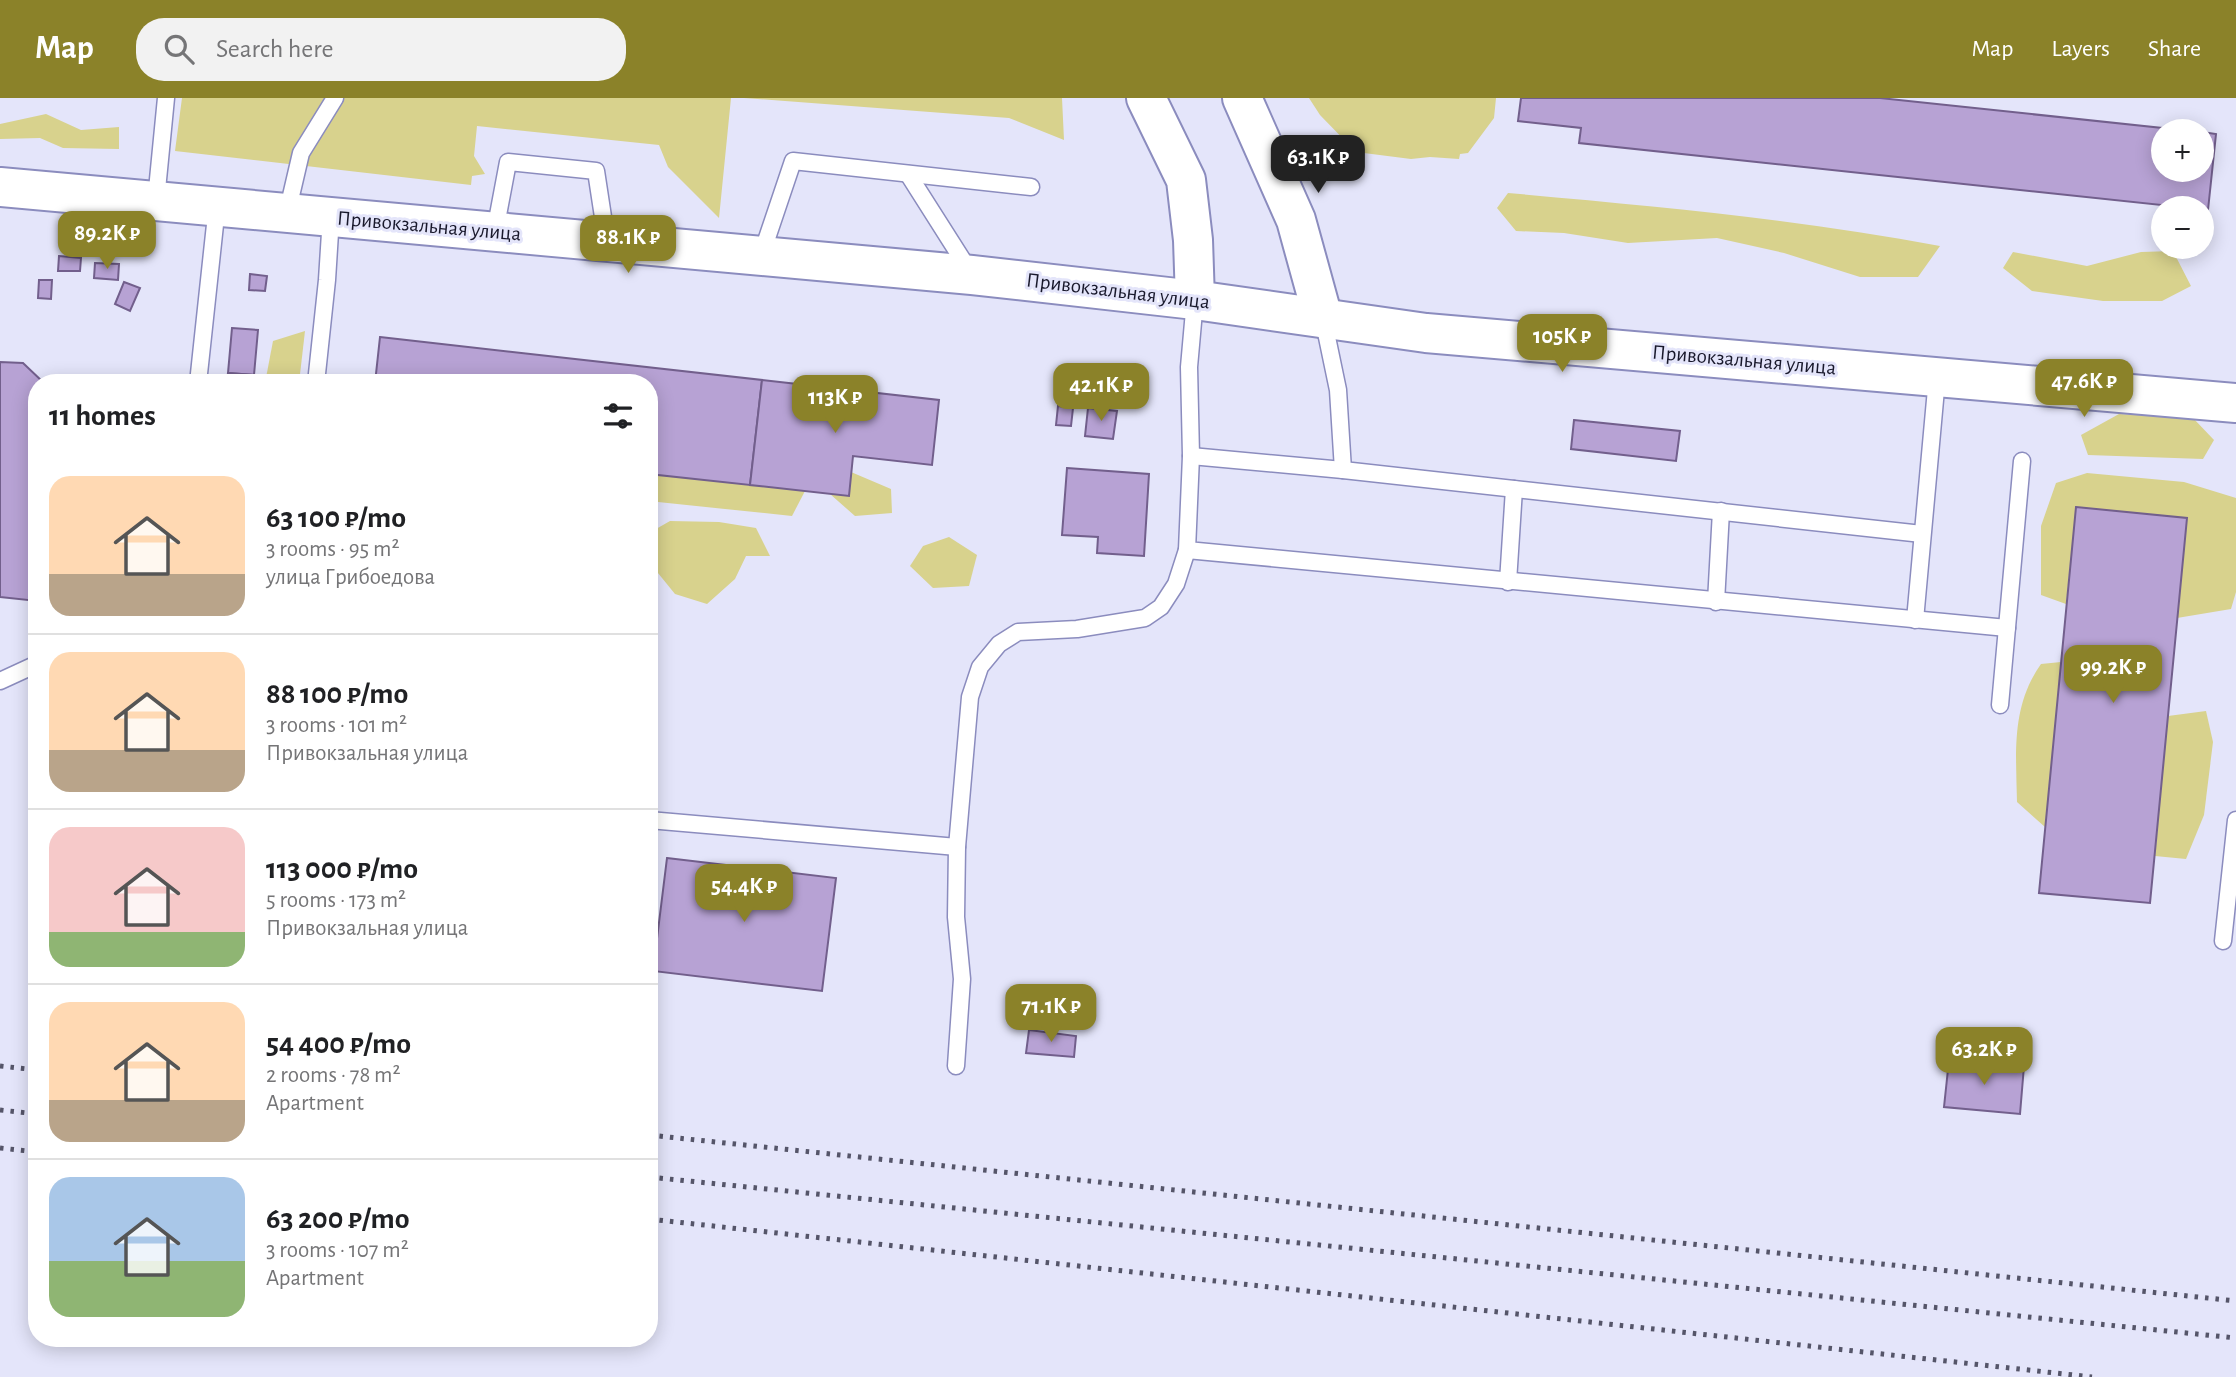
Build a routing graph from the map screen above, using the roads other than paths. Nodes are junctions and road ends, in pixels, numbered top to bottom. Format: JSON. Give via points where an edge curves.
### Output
{"nodes":[{"id":1,"x":166,"y":98,"type":"edge"},
{"id":2,"x":335,"y":98,"type":"edge"},
{"id":3,"x":1146,"y":98,"type":"edge"},
{"id":4,"x":1242,"y":98,"type":"edge"},
{"id":5,"x":908,"y":174,"type":"junction"},
{"id":6,"x":0,"y":187,"type":"edge"},
{"id":7,"x":1031,"y":187,"type":"dead end"},
{"id":8,"x":156,"y":201,"type":"junction"},
{"id":9,"x":217,"y":206,"type":"junction"},
{"id":10,"x":287,"y":213,"type":"junction"},
{"id":11,"x":331,"y":217,"type":"junction"},
{"id":12,"x":495,"y":232,"type":"junction"},
{"id":13,"x":607,"y":243,"type":"junction"},
{"id":14,"x":761,"y":256,"type":"junction"},
{"id":15,"x":972,"y":275,"type":"junction"},
{"id":16,"x":1195,"y":300,"type":"junction"},
{"id":17,"x":1322,"y":318,"type":"junction"},
{"id":18,"x":199,"y":374,"type":"edge"},
{"id":19,"x":317,"y":374,"type":"edge"},
{"id":20,"x":1937,"y":378,"type":"junction"},
{"id":21,"x":2236,"y":403,"type":"edge"},
{"id":22,"x":1191,"y":456,"type":"junction"},
{"id":23,"x":2022,"y":461,"type":"dead end"},
{"id":24,"x":1343,"y":470,"type":"junction"},
{"id":25,"x":1514,"y":489,"type":"junction"},
{"id":26,"x":1721,"y":511,"type":"junction"},
{"id":27,"x":1922,"y":534,"type":"junction"},
{"id":28,"x":1187,"y":550,"type":"junction"},
{"id":29,"x":1508,"y":582,"type":"junction"},
{"id":30,"x":1716,"y":601,"type":"junction"},
{"id":31,"x":1915,"y":620,"type":"junction"},
{"id":32,"x":2007,"y":628,"type":"junction"},
{"id":33,"x":28,"y":668,"type":"edge"},
{"id":34,"x":0,"y":681,"type":"edge"},
{"id":35,"x":2000,"y":705,"type":"dead end"},
{"id":36,"x":2236,"y":820,"type":"edge"},
{"id":37,"x":658,"y":821,"type":"edge"},
{"id":38,"x":957,"y":847,"type":"junction"},
{"id":39,"x":2222,"y":941,"type":"dead end"},
{"id":40,"x":956,"y":1066,"type":"dead end"}],
"edges":[{"from":1,"to":8,"type":"lane"},
{"from":2,"to":10,"type":"lane","via":[[301,153]]},
{"from":3,"to":16,"type":"main road","via":[[1186,180]]},
{"from":4,"to":17,"type":"main road","via":[[1296,220]]},
{"from":5,"to":7,"type":"lane"},
{"from":5,"to":14,"type":"lane","via":[[793,161]]},
{"from":5,"to":15,"type":"lane"},
{"from":6,"to":8,"type":"main road","name":"Привокзальная улица"},
{"from":8,"to":9,"type":"main road","name":"Привокзальная улица"},
{"from":9,"to":10,"type":"main road","name":"Привокзальная улица"},
{"from":9,"to":18,"type":"lane"},
{"from":10,"to":11,"type":"main road","name":"Привокзальная улица"},
{"from":11,"to":12,"type":"main road","name":"Привокзальная улица"},
{"from":11,"to":19,"type":"lane"},
{"from":12,"to":13,"type":"main road","name":"Привокзальная улица"},
{"from":12,"to":13,"type":"lane","via":[[508,162],[584,169],[596,171]]},
{"from":13,"to":14,"type":"main road","name":"Привокзальная улица"},
{"from":14,"to":15,"type":"main road","name":"Привокзальная улица"},
{"from":15,"to":16,"type":"main road","name":"Привокзальная улица"},
{"from":16,"to":17,"type":"main road","name":"Привокзальная улица"},
{"from":16,"to":22,"type":"lane","via":[[1189,367]]},
{"from":17,"to":20,"type":"main road","name":"Привокзальная улица","via":[[1426,333]]},
{"from":17,"to":24,"type":"lane","via":[[1338,390]]},
{"from":20,"to":21,"type":"main road","name":"Привокзальная улица"},
{"from":20,"to":27,"type":"lane"},
{"from":22,"to":24,"type":"lane"},
{"from":22,"to":28,"type":"lane"},
{"from":23,"to":32,"type":"lane"},
{"from":24,"to":25,"type":"lane"},
{"from":25,"to":26,"type":"lane"},
{"from":25,"to":29,"type":"lane"},
{"from":26,"to":27,"type":"lane"},
{"from":26,"to":30,"type":"lane"},
{"from":27,"to":31,"type":"lane"},
{"from":28,"to":29,"type":"lane"},
{"from":28,"to":38,"type":"lane","via":[[1176,584],[1161,607],[1145,618],[1018,632],[999,644],[980,667],[970,697]]},
{"from":29,"to":30,"type":"lane"},
{"from":30,"to":31,"type":"lane"},
{"from":31,"to":32,"type":"lane"},
{"from":32,"to":35,"type":"lane"},
{"from":33,"to":34,"type":"lane"},
{"from":36,"to":39,"type":"lane"},
{"from":37,"to":38,"type":"lane"},
{"from":38,"to":40,"type":"lane","via":[[956,917],[962,979]]}]}
